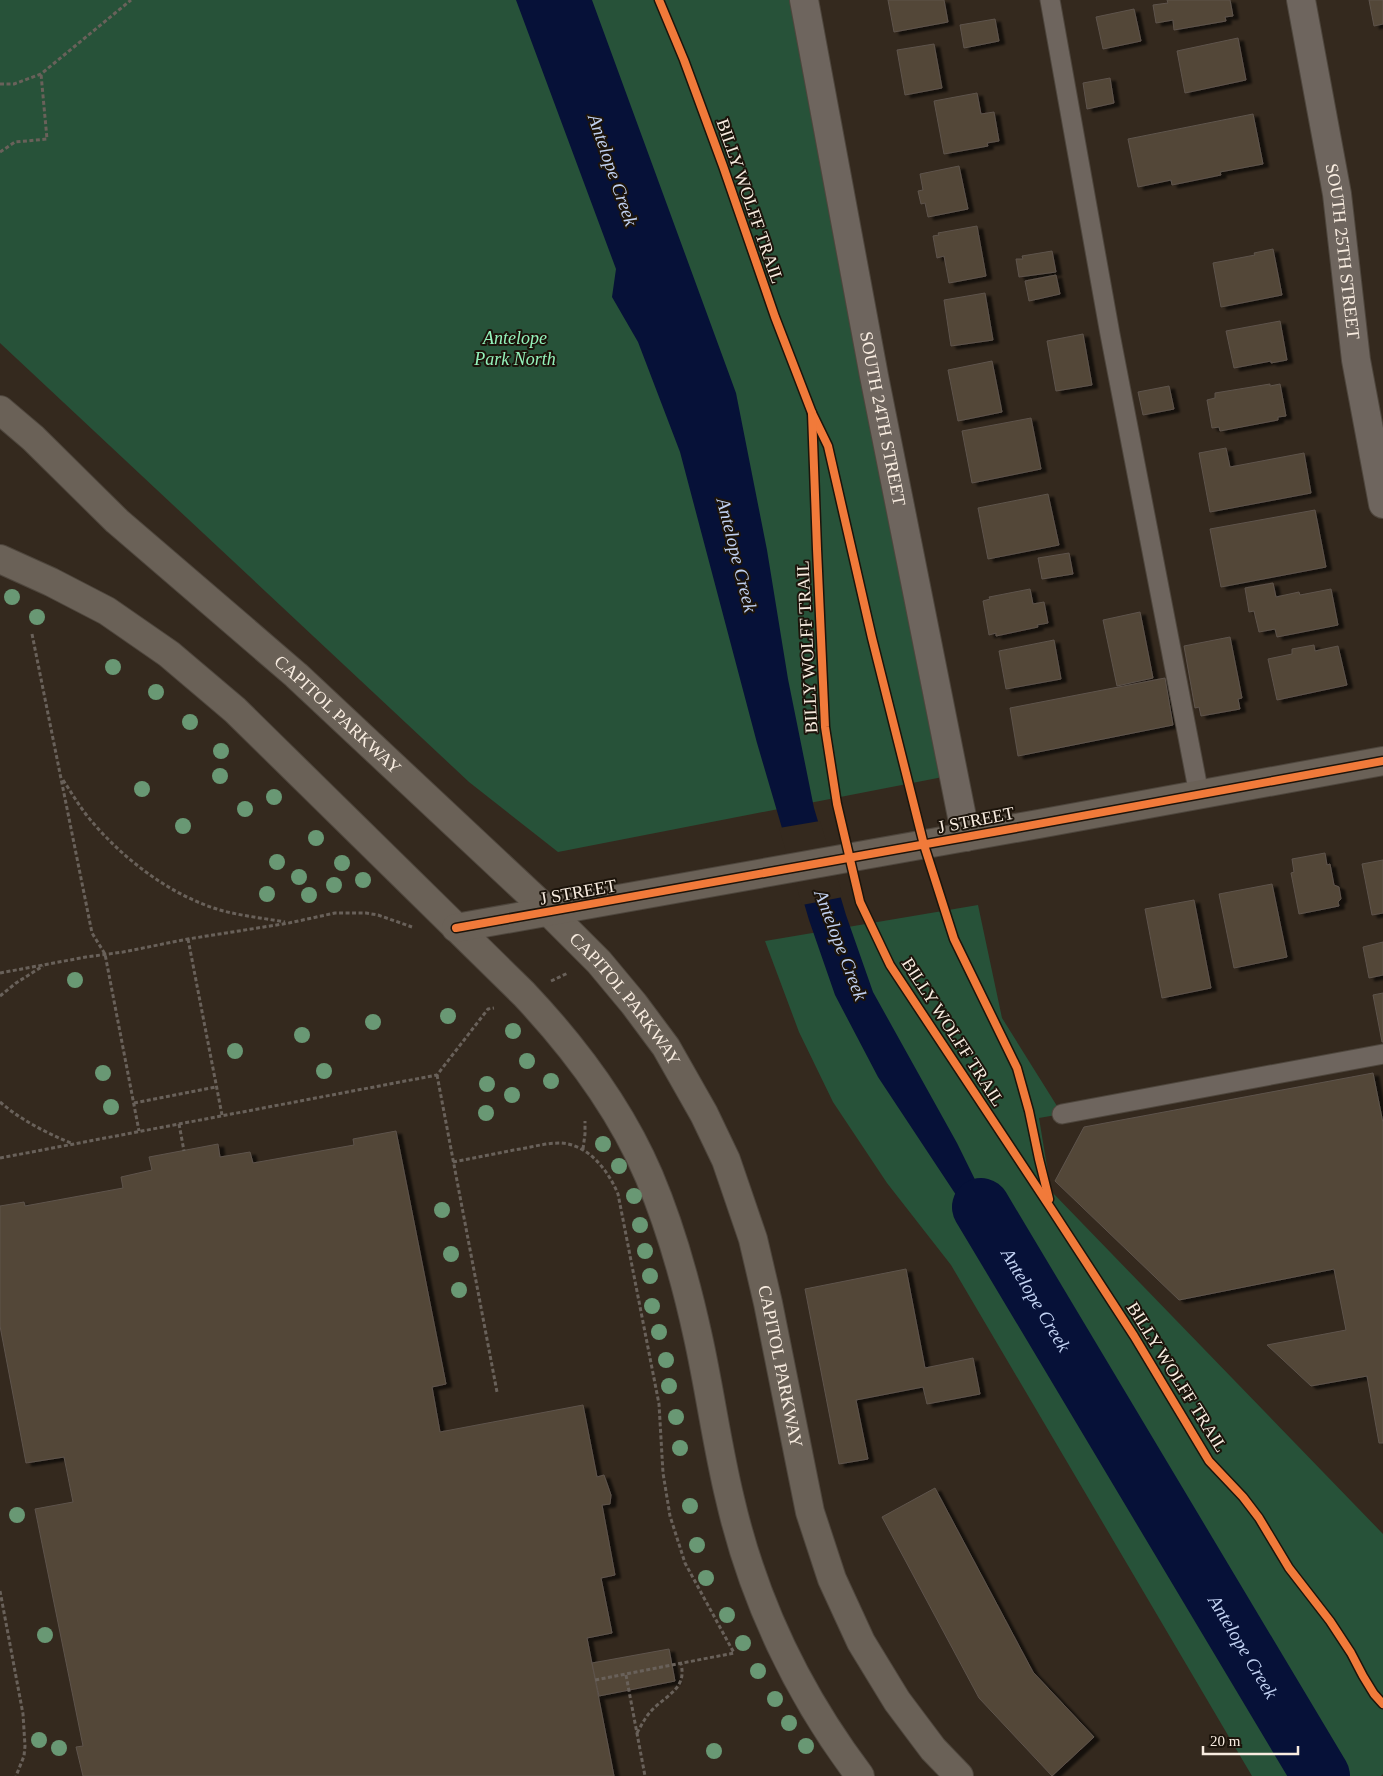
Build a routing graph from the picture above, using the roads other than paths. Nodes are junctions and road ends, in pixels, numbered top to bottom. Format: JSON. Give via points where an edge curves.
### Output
{"nodes":[{"id":1,"x":804,"y":0,"type":"edge"},
{"id":2,"x":1050,"y":0,"type":"edge"},
{"id":3,"x":1301,"y":0,"type":"edge"},
{"id":4,"x":0,"y":410,"type":"edge"},
{"id":5,"x":1383,"y":504,"type":"edge"},
{"id":6,"x":0,"y":559,"type":"edge"},
{"id":7,"x":1383,"y":760,"type":"edge"},
{"id":8,"x":1199,"y":794,"type":"junction"},
{"id":9,"x":966,"y":836,"type":"junction"},
{"id":10,"x":549,"y":912,"type":"junction"},
{"id":11,"x":456,"y":928,"type":"junction"},
{"id":12,"x":1383,"y":1054,"type":"edge"},
{"id":13,"x":1062,"y":1114,"type":"dead end"},
{"id":14,"x":860,"y":1776,"type":"edge"},
{"id":15,"x":959,"y":1776,"type":"edge"}],
"edges":[{"from":1,"to":9,"type":"street","name":"SOUTH 24TH STREET","via":[[874,376]]},
{"from":2,"to":8,"type":"lane","via":[[1110,334]]},
{"from":3,"to":5,"type":"street","name":"SOUTH 25TH STREET","via":[[1337,194],[1356,360]]},
{"from":4,"to":10,"type":"main road","name":"CAPITOL PARKWAY","via":[[117,521],[296,675]]},
{"from":6,"to":11,"type":"main road","via":[[107,611],[169,654],[235,710]]},
{"from":7,"to":8,"type":"main road","name":"J STREET"},
{"from":8,"to":9,"type":"main road","name":"J STREET"},
{"from":9,"to":10,"type":"main road","name":"J STREET"},
{"from":10,"to":11,"type":"main road","name":"J STREET"},
{"from":10,"to":15,"type":"main road","name":"CAPITOL PARKWAY","via":[[599,962],[666,1047],[726,1160],[753,1239],[810,1512],[832,1578],[861,1642],[897,1701]]},
{"from":11,"to":14,"type":"main road","via":[[532,1002],[589,1072],[631,1138],[667,1223],[687,1291],[730,1500],[748,1564],[777,1639],[796,1676],[836,1745]]},
{"from":12,"to":13,"type":"lane"}]}
